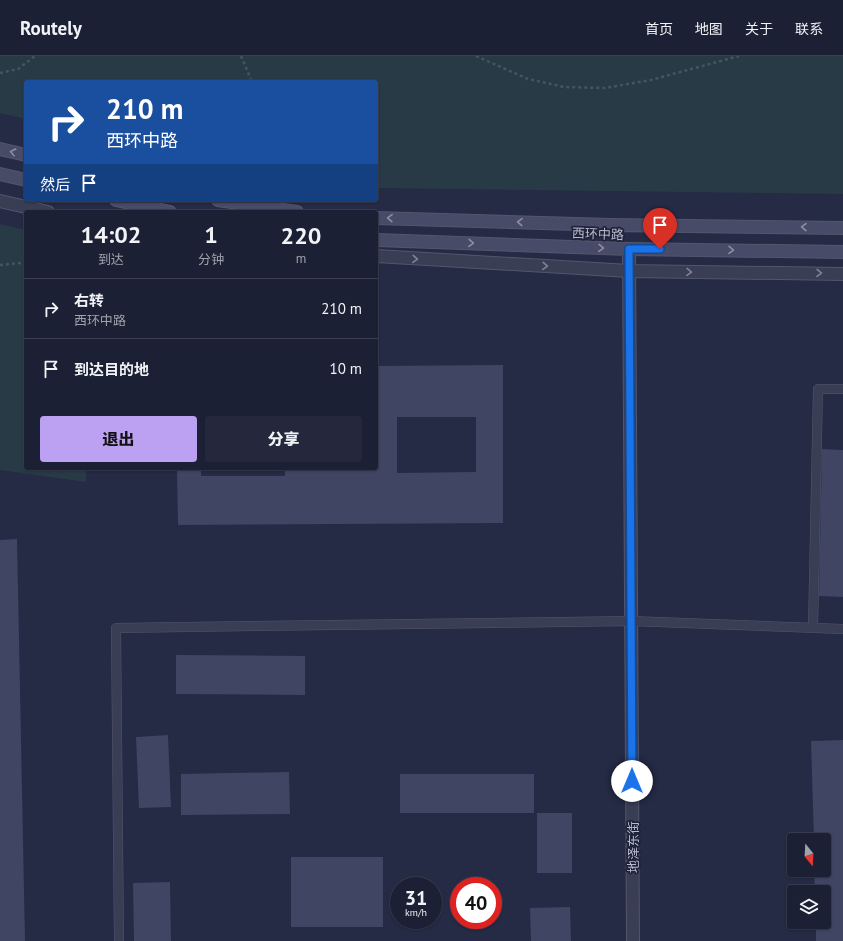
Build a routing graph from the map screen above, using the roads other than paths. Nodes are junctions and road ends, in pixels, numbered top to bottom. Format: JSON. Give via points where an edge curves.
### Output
{"nodes":[{"id":1,"x":0,"y":149,"type":"edge"},
{"id":2,"x":24,"y":155,"type":"edge"},
{"id":3,"x":0,"y":174,"type":"edge"},
{"id":4,"x":24,"y":180,"type":"edge"},
{"id":5,"x":0,"y":201,"type":"edge"},
{"id":6,"x":125,"y":202,"type":"edge"},
{"id":7,"x":231,"y":202,"type":"edge"},
{"id":8,"x":39,"y":210,"type":"edge"},
{"id":9,"x":161,"y":210,"type":"edge"},
{"id":10,"x":284,"y":210,"type":"edge"},
{"id":11,"x":378,"y":218,"type":"edge"},
{"id":12,"x":843,"y":228,"type":"edge"},
{"id":13,"x":378,"y":240,"type":"edge"},
{"id":14,"x":629,"y":249,"type":"junction"},
{"id":15,"x":843,"y":252,"type":"edge"},
{"id":16,"x":378,"y":256,"type":"edge"},
{"id":17,"x":629,"y":271,"type":"junction"},
{"id":18,"x":843,"y":274,"type":"edge"},
{"id":19,"x":843,"y":389,"type":"edge"},
{"id":20,"x":631,"y":621,"type":"junction"},
{"id":21,"x":813,"y":628,"type":"junction"},
{"id":22,"x":843,"y":629,"type":"edge"},
{"id":23,"x":119,"y":941,"type":"edge"},
{"id":24,"x":633,"y":941,"type":"edge"}],
"edges":[{"from":2,"to":1,"type":"main road","one_way":true},
{"from":3,"to":4,"type":"main road"},
{"from":5,"to":8,"type":"street"},
{"from":6,"to":9,"type":"main road"},
{"from":7,"to":10,"type":"main road"},
{"from":12,"to":11,"type":"main road","name":"西环中路","one_way":true},
{"from":13,"to":14,"type":"main road","name":"西环中路","one_way":true},
{"from":14,"to":15,"type":"main road","name":"西环中路","one_way":true},
{"from":14,"to":17,"type":"street","name":"地泽东街"},
{"from":16,"to":17,"type":"street","one_way":true},
{"from":17,"to":18,"type":"street","one_way":true},
{"from":17,"to":20,"type":"street","name":"地泽东街"},
{"from":19,"to":21,"type":"lane","via":[[818,389]]},
{"from":20,"to":21,"type":"lane"},
{"from":20,"to":23,"type":"lane","via":[[116,628]]},
{"from":20,"to":24,"type":"street","name":"地泽东街"},
{"from":21,"to":22,"type":"lane"}]}
